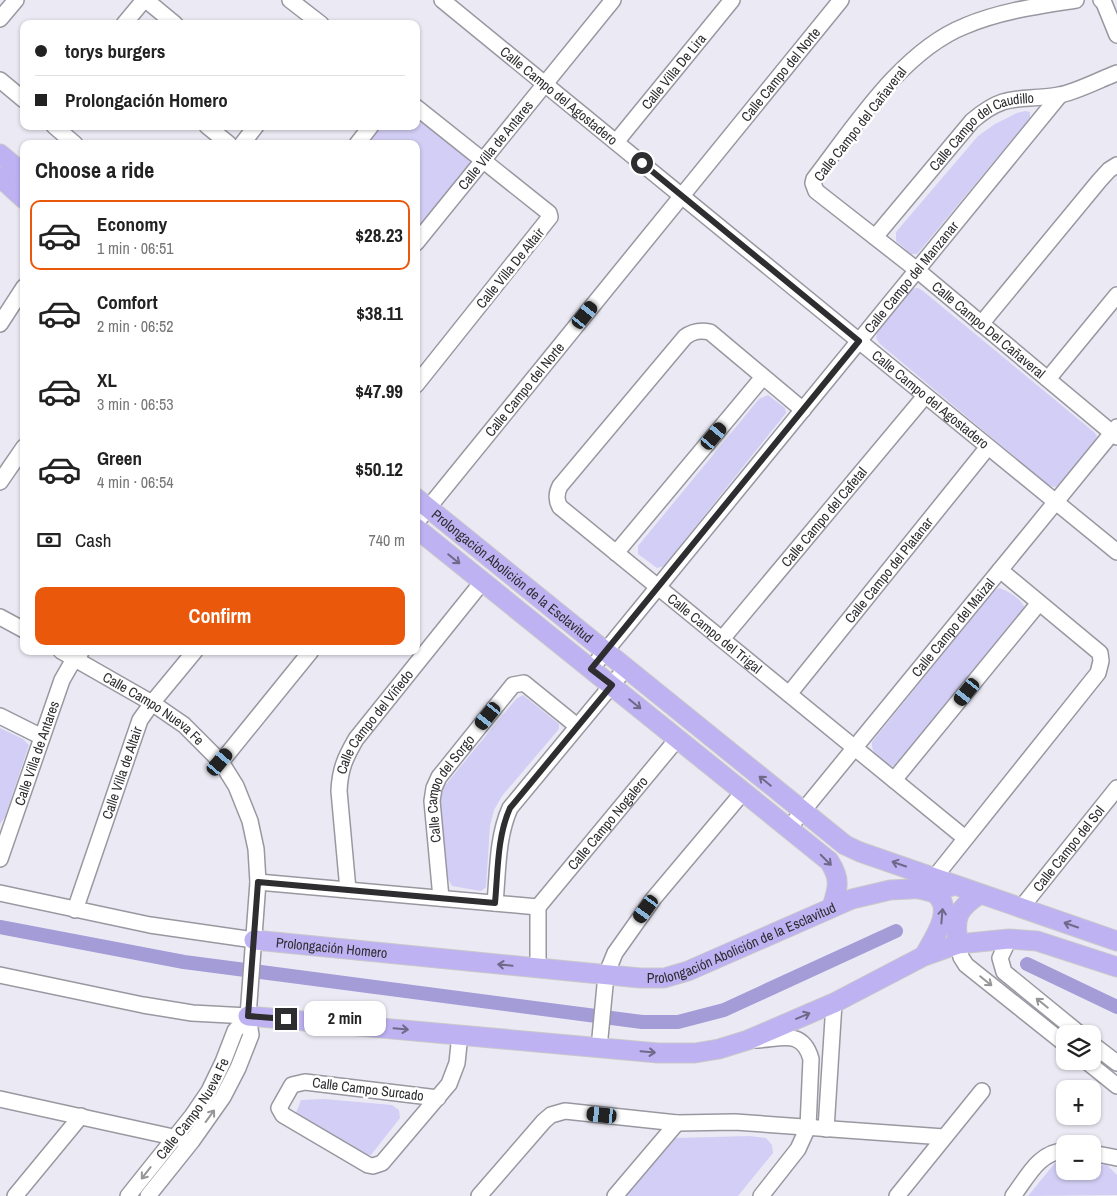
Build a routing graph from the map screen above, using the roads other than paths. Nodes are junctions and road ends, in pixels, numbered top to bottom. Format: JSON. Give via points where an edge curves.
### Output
{"nodes":[{"id":1,"x":16,"y":0,"type":"edge"},
{"id":2,"x":145,"y":0,"type":"edge"},
{"id":3,"x":290,"y":0,"type":"edge"},
{"id":4,"x":442,"y":0,"type":"edge"},
{"id":5,"x":732,"y":0,"type":"edge"},
{"id":6,"x":841,"y":0,"type":"edge"},
{"id":7,"x":1076,"y":0,"type":"edge"},
{"id":8,"x":1101,"y":0,"type":"edge"},
{"id":9,"x":605,"y":3,"type":"edge"},
{"id":10,"x":0,"y":19,"type":"edge"},
{"id":11,"x":128,"y":20,"type":"edge"},
{"id":12,"x":170,"y":20,"type":"edge"},
{"id":13,"x":316,"y":20,"type":"edge"},
{"id":14,"x":1117,"y":35,"type":"edge"},
{"id":15,"x":1117,"y":73,"type":"edge"},
{"id":16,"x":0,"y":80,"type":"edge"},
{"id":17,"x":546,"y":85,"type":"junction"},
{"id":18,"x":1060,"y":95,"type":"junction"},
{"id":19,"x":20,"y":97,"type":"edge"},
{"id":20,"x":420,"y":109,"type":"edge"},
{"id":21,"x":59,"y":130,"type":"edge"},
{"id":22,"x":212,"y":130,"type":"edge"},
{"id":23,"x":253,"y":130,"type":"edge"},
{"id":24,"x":368,"y":130,"type":"edge"},
{"id":25,"x":70,"y":140,"type":"edge"},
{"id":26,"x":225,"y":140,"type":"edge"},
{"id":27,"x":245,"y":140,"type":"edge"},
{"id":28,"x":360,"y":140,"type":"edge"},
{"id":29,"x":616,"y":142,"type":"junction"},
{"id":30,"x":0,"y":154,"type":"edge"},
{"id":31,"x":483,"y":160,"type":"junction"},
{"id":32,"x":1117,"y":165,"type":"edge"},
{"id":33,"x":20,"y":171,"type":"edge"},
{"id":34,"x":0,"y":177,"type":"edge"},
{"id":35,"x":814,"y":187,"type":"joint"},
{"id":36,"x":20,"y":195,"type":"edge"},
{"id":37,"x":681,"y":196,"type":"junction"},
{"id":38,"x":875,"y":237,"type":"junction"},
{"id":39,"x":420,"y":238,"type":"edge"},
{"id":40,"x":917,"y":270,"type":"junction"},
{"id":41,"x":20,"y":293,"type":"edge"},
{"id":42,"x":1117,"y":295,"type":"edge"},
{"id":43,"x":0,"y":324,"type":"edge"},
{"id":44,"x":981,"y":324,"type":"junction"},
{"id":45,"x":859,"y":341,"type":"junction"},
{"id":46,"x":763,"y":377,"type":"junction"},
{"id":47,"x":1048,"y":379,"type":"junction"},
{"id":48,"x":420,"y":380,"type":"edge"},
{"id":49,"x":926,"y":396,"type":"junction"},
{"id":50,"x":803,"y":410,"type":"junction"},
{"id":51,"x":1115,"y":433,"type":"edge"},
{"id":52,"x":988,"y":447,"type":"junction"},
{"id":53,"x":20,"y":453,"type":"edge"},
{"id":54,"x":0,"y":482,"type":"edge"},
{"id":55,"x":1056,"y":502,"type":"junction"},
{"id":56,"x":422,"y":503,"type":"edge"},
{"id":57,"x":420,"y":531,"type":"edge"},
{"id":58,"x":1117,"y":552,"type":"edge"},
{"id":59,"x":616,"y":553,"type":"junction"},
{"id":60,"x":1000,"y":570,"type":"junction"},
{"id":61,"x":482,"y":581,"type":"junction"},
{"id":62,"x":658,"y":587,"type":"junction"},
{"id":63,"x":1039,"y":603,"type":"junction"},
{"id":64,"x":0,"y":617,"type":"edge"},
{"id":65,"x":20,"y":628,"type":"edge"},
{"id":66,"x":722,"y":640,"type":"junction"},
{"id":67,"x":605,"y":652,"type":"junction"},
{"id":68,"x":78,"y":655,"type":"edge"},
{"id":69,"x":192,"y":655,"type":"edge"},
{"id":70,"x":308,"y":655,"type":"edge"},
{"id":71,"x":626,"y":668,"type":"junction"},
{"id":72,"x":591,"y":669,"type":"junction"},
{"id":73,"x":612,"y":685,"type":"junction"},
{"id":74,"x":789,"y":694,"type":"junction"},
{"id":75,"x":152,"y":702,"type":"junction"},
{"id":76,"x":0,"y":716,"type":"edge"},
{"id":77,"x":577,"y":726,"type":"junction"},
{"id":78,"x":42,"y":737,"type":"junction"},
{"id":79,"x":678,"y":738,"type":"junction"},
{"id":80,"x":855,"y":748,"type":"junction"},
{"id":81,"x":220,"y":762,"type":"junction"},
{"id":82,"x":894,"y":780,"type":"junction"},
{"id":83,"x":1117,"y":788,"type":"edge"},
{"id":84,"x":744,"y":791,"type":"junction"},
{"id":85,"x":802,"y":812,"type":"junction"},
{"id":86,"x":789,"y":828,"type":"junction"},
{"id":87,"x":4,"y":835,"type":"edge"},
{"id":88,"x":965,"y":838,"type":"junction"},
{"id":89,"x":0,"y":859,"type":"edge"},
{"id":90,"x":934,"y":878,"type":"junction"},
{"id":91,"x":258,"y":882,"type":"junction"},
{"id":92,"x":958,"y":886,"type":"junction"},
{"id":93,"x":915,"y":888,"type":"junction"},
{"id":94,"x":348,"y":890,"type":"junction"},
{"id":95,"x":0,"y":893,"type":"edge"},
{"id":96,"x":980,"y":894,"type":"junction"},
{"id":97,"x":441,"y":898,"type":"junction"},
{"id":98,"x":495,"y":903,"type":"junction"},
{"id":99,"x":1016,"y":906,"type":"junction"},
{"id":100,"x":538,"y":907,"type":"junction"},
{"id":101,"x":832,"y":907,"type":"junction"},
{"id":102,"x":75,"y":910,"type":"junction"},
{"id":103,"x":1009,"y":939,"type":"junction"},
{"id":104,"x":254,"y":940,"type":"junction"},
{"id":105,"x":1117,"y":941,"type":"edge"},
{"id":106,"x":958,"y":944,"type":"junction"},
{"id":107,"x":924,"y":956,"type":"junction"},
{"id":108,"x":1117,"y":967,"type":"edge"},
{"id":109,"x":538,"y":968,"type":"junction"},
{"id":110,"x":0,"y":975,"type":"edge"},
{"id":111,"x":606,"y":975,"type":"junction"},
{"id":112,"x":834,"y":1002,"type":"junction"},
{"id":113,"x":248,"y":1016,"type":"junction"},
{"id":114,"x":1069,"y":1025,"type":"edge"},
{"id":115,"x":460,"y":1034,"type":"junction"},
{"id":116,"x":1056,"y":1037,"type":"edge"},
{"id":117,"x":600,"y":1039,"type":"junction"},
{"id":118,"x":748,"y":1040,"type":"junction"},
{"id":119,"x":1101,"y":1051,"type":"edge"},
{"id":120,"x":1117,"y":1064,"type":"edge"},
{"id":121,"x":1097,"y":1070,"type":"edge"},
{"id":122,"x":1117,"y":1086,"type":"edge"},
{"id":123,"x":982,"y":1091,"type":"dead end"},
{"id":124,"x":438,"y":1098,"type":"junction"},
{"id":125,"x":0,"y":1099,"type":"edge"},
{"id":126,"x":82,"y":1116,"type":"junction"},
{"id":127,"x":677,"y":1123,"type":"junction"},
{"id":128,"x":808,"y":1127,"type":"junction"},
{"id":129,"x":826,"y":1128,"type":"junction"},
{"id":130,"x":944,"y":1137,"type":"junction"},
{"id":131,"x":174,"y":1138,"type":"junction"},
{"id":132,"x":192,"y":1141,"type":"junction"},
{"id":133,"x":1056,"y":1151,"type":"edge"},
{"id":134,"x":1101,"y":1155,"type":"edge"},
{"id":135,"x":1117,"y":1158,"type":"edge"},
{"id":136,"x":15,"y":1196,"type":"edge"},
{"id":137,"x":128,"y":1196,"type":"edge"},
{"id":138,"x":148,"y":1196,"type":"edge"},
{"id":139,"x":479,"y":1196,"type":"edge"},
{"id":140,"x":615,"y":1196,"type":"edge"},
{"id":141,"x":761,"y":1196,"type":"edge"},
{"id":142,"x":897,"y":1196,"type":"edge"},
{"id":143,"x":1013,"y":1196,"type":"edge"}],
"edges":[{"from":1,"to":10,"type":"street"},
{"from":2,"to":11,"type":"street"},
{"from":2,"to":12,"type":"street"},
{"from":3,"to":13,"type":"street"},
{"from":4,"to":17,"type":"street","name":"Calle Campo del Agostadero"},
{"from":5,"to":29,"type":"street","name":"Calle Villa De Lira"},
{"from":6,"to":37,"type":"street","name":"Calle Campo del Norte"},
{"from":7,"to":35,"type":"street","name":"Calle Campo del Cañaveral","via":[[986,18],[951,32],[923,51],[879,96],[814,179]]},
{"from":8,"to":14,"type":"street"},
{"from":9,"to":17,"type":"street","name":"Calle Villa de Antares"},
{"from":15,"to":18,"type":"street","name":"Calle Campo del Caudillo"},
{"from":16,"to":19,"type":"street"},
{"from":17,"to":29,"type":"street","name":"Calle Campo del Agostadero"},
{"from":17,"to":31,"type":"street","name":"Calle Villa de Antares"},
{"from":18,"to":38,"type":"street","name":"Calle Campo del Caudillo","via":[[1006,100],[982,112]]},
{"from":18,"to":40,"type":"street","name":"Calle Campo del Manzanar"},
{"from":20,"to":31,"type":"street","name":"Calle Villa De Altair"},
{"from":21,"to":25,"type":"street"},
{"from":22,"to":26,"type":"street"},
{"from":23,"to":27,"type":"street"},
{"from":24,"to":28,"type":"street"},
{"from":29,"to":37,"type":"street","name":"Calle Campo del Agostadero"},
{"from":30,"to":33,"type":"main road"},
{"from":31,"to":39,"type":"street","name":"Calle Villa de Antares"},
{"from":31,"to":48,"type":"street","name":"Calle Villa De Altair","via":[[549,213],[550,219]]},
{"from":32,"to":44,"type":"street","via":[[1099,181]]},
{"from":34,"to":36,"type":"main road"},
{"from":35,"to":38,"type":"street","name":"Calle Campo Del Cañaveral"},
{"from":37,"to":45,"type":"street","name":"Calle Campo del Agostadero"},
{"from":37,"to":56,"type":"street","name":"Calle Campo del Norte"},
{"from":38,"to":40,"type":"street","name":"Calle Campo Del Cañaveral"},
{"from":40,"to":44,"type":"street","name":"Calle Campo Del Cañaveral"},
{"from":40,"to":45,"type":"street","name":"Calle Campo del Manzanar"},
{"from":41,"to":43,"type":"street"},
{"from":42,"to":47,"type":"street"},
{"from":44,"to":47,"type":"street","name":"Calle Campo Del Cañaveral"},
{"from":45,"to":49,"type":"street","name":"Calle Campo del Agostadero"},
{"from":45,"to":50,"type":"street","name":"Calle Campo del Manzanar"},
{"from":46,"to":50,"type":"street","name":"Calle Campo del Trigal"},
{"from":46,"to":59,"type":"street"},
{"from":46,"to":59,"type":"street","name":"Calle Campo del Trigal","via":[[710,332],[696,331],[685,337],[558,490],[560,507]]},
{"from":47,"to":51,"type":"street","name":"Calle Campo Del Cañaveral"},
{"from":49,"to":52,"type":"street","name":"Calle Campo del Agostadero"},
{"from":49,"to":66,"type":"street","name":"Calle Campo del Cafetal"},
{"from":50,"to":62,"type":"street","name":"Calle Campo del Manzanar"},
{"from":51,"to":55,"type":"street","name":"Calle Campo del Maizal"},
{"from":52,"to":55,"type":"street","name":"Calle Campo del Agostadero"},
{"from":52,"to":74,"type":"street","name":"Calle Campo del Platanar"},
{"from":53,"to":54,"type":"street"},
{"from":55,"to":58,"type":"street","name":"Calle Campo del Agostadero"},
{"from":55,"to":60,"type":"street","name":"Calle Campo del Maizal"},
{"from":56,"to":67,"type":"main road","name":"Prolongación Abolición de la Esclavitud"},
{"from":57,"to":61,"type":"main road","name":"Prolongación Abolición de la Esclavitud","one_way":true},
{"from":59,"to":62,"type":"street","name":"Calle Campo del Trigal"},
{"from":60,"to":63,"type":"street"},
{"from":60,"to":80,"type":"street","name":"Calle Campo del Maizal"},
{"from":61,"to":72,"type":"main road","name":"Prolongación Abolición de la Esclavitud"},
{"from":61,"to":94,"type":"street","name":"Calle Campo del Viñedo","via":[[356,739],[344,760],[339,790]]},
{"from":62,"to":66,"type":"street","name":"Calle Campo del Trigal"},
{"from":62,"to":67,"type":"street","name":"Calle Campo del Manzanar"},
{"from":63,"to":82,"type":"street"},
{"from":63,"to":88,"type":"street","via":[[1100,653],[1100,667]]},
{"from":64,"to":65,"type":"street"},
{"from":66,"to":74,"type":"street","name":"Calle Campo del Trigal"},
{"from":67,"to":71,"type":"main road","name":"Prolongación Abolición de la Esclavitud"},
{"from":67,"to":72,"type":"street","name":"Calle Campo del Manzanar"},
{"from":68,"to":75,"type":"street","name":"Calle Campo Nueva Fe"},
{"from":68,"to":78,"type":"street","name":"Calle Villa de Antares","via":[[62,680]]},
{"from":69,"to":75,"type":"street","name":"Calle Villa de Altair"},
{"from":70,"to":81,"type":"street"},
{"from":71,"to":73,"type":"street"},
{"from":85,"to":71,"type":"main road","name":"Prolongación Abolición de la Esclavitud","one_way":true},
{"from":72,"to":73,"type":"main road","name":"Prolongación Abolición de la Esclavitud"},
{"from":73,"to":77,"type":"street"},
{"from":73,"to":79,"type":"main road","name":"Prolongación Abolición de la Esclavitud","one_way":true},
{"from":74,"to":80,"type":"street","name":"Calle Campo del Trigal"},
{"from":75,"to":81,"type":"street","name":"Calle Campo Nueva Fe","via":[[184,725]]},
{"from":75,"to":102,"type":"street","name":"Calle Villa de Altair","via":[[140,720]]},
{"from":76,"to":78,"type":"street"},
{"from":77,"to":97,"type":"street","name":"Calle Campo del Sorgo","via":[[524,683],[513,685],[439,777],[432,801]]},
{"from":77,"to":98,"type":"street","via":[[510,808],[501,838]]},
{"from":78,"to":87,"type":"street","name":"Calle Villa de Antares"},
{"from":79,"to":84,"type":"main road","name":"Prolongación Abolición de la Esclavitud"},
{"from":79,"to":100,"type":"street","name":"Calle Campo Nogalero"},
{"from":80,"to":82,"type":"street","name":"Calle Campo del Trigal"},
{"from":80,"to":85,"type":"street","name":"Calle Campo del Maizal"},
{"from":81,"to":91,"type":"street","name":"Calle Campo Nueva Fe","via":[[236,786],[250,821]]},
{"from":82,"to":88,"type":"street","name":"Calle Campo del Trigal"},
{"from":83,"to":99,"type":"street","name":"Calle Campo del Sol"},
{"from":84,"to":86,"type":"main road","name":"Prolongación Abolición de la Esclavitud"},
{"from":84,"to":111,"type":"street","via":[[649,905],[615,953]]},
{"from":85,"to":86,"type":"street","name":"Calle Campo del Maizal"},
{"from":90,"to":85,"type":"main road","name":"Prolongación Abolición de la Esclavitud","one_way":true,"via":[[845,845]]},
{"from":86,"to":101,"type":"main road","name":"Prolongación Abolición de la Esclavitud","one_way":true,"via":[[829,861],[836,871],[838,882]]},
{"from":87,"to":89,"type":"street","name":"Calle Villa de Antares"},
{"from":88,"to":90,"type":"street"},
{"from":90,"to":92,"type":"main road","name":"Prolongación Abolición de la Esclavitud"},
{"from":91,"to":94,"type":"street"},
{"from":91,"to":104,"type":"street","name":"Calle Campo Nueva Fe"},
{"from":92,"to":93,"type":"main road"},
{"from":92,"to":96,"type":"main road","name":"Prolongación Abolición de la Esclavitud"},
{"from":93,"to":101,"type":"main road","via":[[871,893]]},
{"from":107,"to":93,"type":"main road","one_way":true,"via":[[944,916],[934,894]]},
{"from":94,"to":97,"type":"street"},
{"from":95,"to":102,"type":"street","name":"Prolongación Homero"},
{"from":96,"to":99,"type":"main road","name":"Prolongación Abolición de la Esclavitud"},
{"from":96,"to":106,"type":"main road","via":[[960,911],[956,925]]},
{"from":97,"to":98,"type":"street"},
{"from":98,"to":100,"type":"street"},
{"from":105,"to":99,"type":"main road","name":"Prolongación Abolición de la Esclavitud","one_way":true},
{"from":100,"to":109,"type":"street"},
{"from":101,"to":111,"type":"main road","name":"Prolongación Abolición de la Esclavitud","via":[[688,972],[664,978]]},
{"from":102,"to":104,"type":"street","name":"Prolongación Homero"},
{"from":103,"to":106,"type":"main road"},
{"from":103,"to":108,"type":"main road","via":[[1037,941]]},
{"from":114,"to":103,"type":"street","one_way":true,"via":[[1004,972],[1000,958]]},
{"from":109,"to":104,"type":"main road","name":"Prolongación Homero","one_way":true},
{"from":104,"to":113,"type":"street","name":"Calle Campo Nueva Fe"},
{"from":106,"to":107,"type":"main road"},
{"from":106,"to":116,"type":"street","one_way":true,"via":[[966,965]]},
{"from":107,"to":112,"type":"main road"},
{"from":109,"to":111,"type":"main road","name":"Prolongación Homero"},
{"from":110,"to":113,"type":"street","via":[[143,1006]]},
{"from":111,"to":117,"type":"street"},
{"from":118,"to":112,"type":"main road","one_way":true},
{"from":112,"to":129,"type":"street"},
{"from":113,"to":115,"type":"main road","one_way":true},
{"from":113,"to":131,"type":"street","name":"Calle Campo Nueva Fe","via":[[235,1031],[209,1091]]},
{"from":132,"to":113,"type":"street","name":"Calle Campo Nueva Fe","one_way":true,"via":[[223,1097],[238,1068],[251,1035]]},
{"from":115,"to":117,"type":"main road","via":[[558,1044]]},
{"from":115,"to":124,"type":"street","name":"Calle Campo Surcado","via":[[453,1076]]},
{"from":117,"to":118,"type":"main road","one_way":true,"via":[[658,1053],[719,1050]]},
{"from":118,"to":128,"type":"street","via":[[788,1037],[797,1039],[808,1050],[811,1059]]},
{"from":119,"to":120,"type":"street"},
{"from":121,"to":122,"type":"street"},
{"from":123,"to":130,"type":"street"},
{"from":124,"to":124,"type":"street","name":"Calle Campo Surcado","via":[[305,1082],[292,1085],[279,1108],[283,1115],[373,1166],[382,1163]]},
{"from":125,"to":126,"type":"street"},
{"from":126,"to":131,"type":"street"},
{"from":126,"to":136,"type":"street"},
{"from":127,"to":128,"type":"street","via":[[735,1122]]},
{"from":127,"to":139,"type":"street","via":[[565,1111],[551,1115]]},
{"from":127,"to":140,"type":"street"},
{"from":128,"to":129,"type":"street"},
{"from":128,"to":141,"type":"street","via":[[798,1149]]},
{"from":129,"to":130,"type":"street"},
{"from":130,"to":142,"type":"street"},
{"from":131,"to":132,"type":"street"},
{"from":131,"to":137,"type":"street","name":"Calle Campo Nueva Fe","one_way":true},
{"from":132,"to":138,"type":"street","name":"Calle Campo Nueva Fe"},
{"from":133,"to":143,"type":"street","via":[[1040,1160]]},
{"from":134,"to":135,"type":"street"}]}
